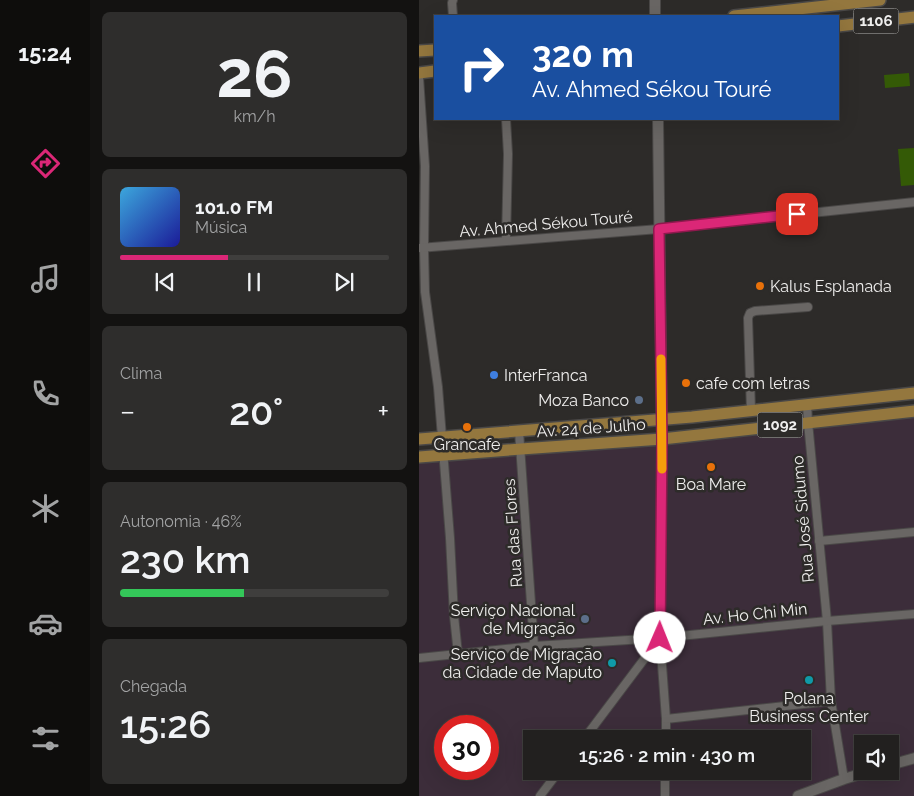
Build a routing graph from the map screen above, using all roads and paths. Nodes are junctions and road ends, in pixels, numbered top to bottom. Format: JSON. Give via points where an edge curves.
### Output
{"nodes":[{"id":1,"x":453,"y":0,"type":"edge"},
{"id":2,"x":655,"y":0,"type":"edge"},
{"id":3,"x":879,"y":0,"type":"edge"},
{"id":4,"x":453,"y":15,"type":"edge"},
{"id":5,"x":655,"y":15,"type":"edge"},
{"id":6,"x":743,"y":15,"type":"edge"},
{"id":7,"x":914,"y":17,"type":"edge"},
{"id":8,"x":839,"y":26,"type":"edge"},
{"id":9,"x":434,"y":50,"type":"edge"},
{"id":10,"x":419,"y":51,"type":"edge"},
{"id":11,"x":434,"y":71,"type":"edge"},
{"id":12,"x":419,"y":73,"type":"edge"},
{"id":13,"x":419,"y":77,"type":"edge"},
{"id":14,"x":506,"y":120,"type":"edge"},
{"id":15,"x":657,"y":120,"type":"edge"},
{"id":16,"x":914,"y":202,"type":"edge"},
{"id":17,"x":659,"y":229,"type":"junction"},
{"id":18,"x":506,"y":240,"type":"junction"},
{"id":19,"x":422,"y":248,"type":"edge"},
{"id":20,"x":808,"y":308,"type":"dead end"},
{"id":21,"x":914,"y":393,"type":"edge"},
{"id":22,"x":807,"y":404,"type":"junction"},
{"id":23,"x":751,"y":411,"type":"junction"},
{"id":24,"x":914,"y":411,"type":"edge"},
{"id":25,"x":662,"y":420,"type":"junction"},
{"id":26,"x":808,"y":422,"type":"junction"},
{"id":27,"x":519,"y":431,"type":"junction"},
{"id":28,"x":442,"y":436,"type":"junction"},
{"id":29,"x":419,"y":439,"type":"edge"},
{"id":30,"x":662,"y":439,"type":"junction"},
{"id":31,"x":521,"y":448,"type":"junction"},
{"id":32,"x":443,"y":455,"type":"junction"},
{"id":33,"x":419,"y":457,"type":"edge"},
{"id":34,"x":914,"y":532,"type":"edge"},
{"id":35,"x":819,"y":541,"type":"junction"},
{"id":36,"x":914,"y":614,"type":"edge"},
{"id":37,"x":827,"y":621,"type":"junction"},
{"id":38,"x":660,"y":638,"type":"junction"},
{"id":39,"x":534,"y":646,"type":"junction"},
{"id":40,"x":458,"y":654,"type":"junction"},
{"id":41,"x":419,"y":658,"type":"edge"},
{"id":42,"x":831,"y":701,"type":"junction"},
{"id":43,"x":666,"y":719,"type":"junction"},
{"id":44,"x":591,"y":730,"type":"edge"},
{"id":45,"x":666,"y":730,"type":"edge"},
{"id":46,"x":914,"y":758,"type":"edge"},
{"id":47,"x":899,"y":762,"type":"edge"},
{"id":48,"x":854,"y":776,"type":"edge"},
{"id":49,"x":844,"y":779,"type":"junction"},
{"id":50,"x":552,"y":780,"type":"edge"},
{"id":51,"x":665,"y":780,"type":"edge"},
{"id":52,"x":540,"y":796,"type":"edge"},
{"id":53,"x":665,"y":796,"type":"edge"},
{"id":54,"x":798,"y":796,"type":"edge"}],
"edges":[{"from":1,"to":4,"type":"street"},
{"from":2,"to":5,"type":"street"},
{"from":3,"to":6,"type":"main road"},
{"from":7,"to":8,"type":"main road","number":"1106"},
{"from":9,"to":10,"type":"main road"},
{"from":11,"to":12,"type":"main road"},
{"from":13,"to":19,"type":"street","via":[[425,166]]},
{"from":14,"to":18,"type":"street"},
{"from":15,"to":17,"type":"street"},
{"from":16,"to":17,"type":"street","name":"Av. Ahmed Sékou Touré"},
{"from":17,"to":18,"type":"street","name":"Av. Ahmed Sékou Touré"},
{"from":17,"to":25,"type":"street"},
{"from":18,"to":19,"type":"street","name":"Av. Ahmed Sékou Touré"},
{"from":19,"to":28,"type":"street"},
{"from":20,"to":23,"type":"street","via":[[750,313]]},
{"from":21,"to":22,"type":"main road","name":"Av. 24 de Julho","number":"1092"},
{"from":22,"to":23,"type":"main road","name":"Av. 24 de Julho","number":"1092"},
{"from":22,"to":26,"type":"street","name":"Rua José Sidumo"},
{"from":23,"to":25,"type":"main road","name":"Av. 24 de Julho","number":"1092"},
{"from":24,"to":26,"type":"main road","name":"Av. 24 de Julho","number":"1092"},
{"from":25,"to":27,"type":"main road","name":"Av. 24 de Julho","number":"1092"},
{"from":25,"to":30,"type":"street"},
{"from":26,"to":30,"type":"main road","name":"Av. 24 de Julho","number":"1092"},
{"from":26,"to":35,"type":"street","name":"Rua José Sidumo"},
{"from":27,"to":28,"type":"main road","name":"Av. 24 de Julho"},
{"from":27,"to":31,"type":"street","name":"Rua das Flores"},
{"from":28,"to":29,"type":"main road"},
{"from":28,"to":32,"type":"street"},
{"from":30,"to":31,"type":"main road","name":"Av. 24 de Julho","number":"1092"},
{"from":30,"to":38,"type":"street"},
{"from":31,"to":32,"type":"main road","name":"Av. 24 de Julho","number":"1092"},
{"from":31,"to":39,"type":"street","name":"Rua das Flores"},
{"from":32,"to":33,"type":"main road","name":"Av. 24 de Julho","number":"1092"},
{"from":32,"to":40,"type":"street"},
{"from":34,"to":35,"type":"street"},
{"from":35,"to":37,"type":"street","name":"Rua José Sidumo"},
{"from":36,"to":37,"type":"street","name":"Av. Ho Chi Min"},
{"from":37,"to":38,"type":"street","name":"Av. Ho Chi Min"},
{"from":37,"to":42,"type":"street","name":"Rua José Sidumo"},
{"from":38,"to":39,"type":"street","name":"Av. Ho Chi Min"},
{"from":38,"to":43,"type":"street"},
{"from":38,"to":44,"type":"street"},
{"from":39,"to":40,"type":"street","name":"Av. Ho Chi Min"},
{"from":40,"to":41,"type":"street","name":"Av. Ho Chi Min"},
{"from":42,"to":43,"type":"street"},
{"from":42,"to":49,"type":"street","name":"Rua José Sidumo"},
{"from":43,"to":45,"type":"street"},
{"from":46,"to":47,"type":"street"},
{"from":48,"to":49,"type":"street"},
{"from":49,"to":54,"type":"street"},
{"from":50,"to":52,"type":"street"},
{"from":51,"to":53,"type":"street"}]}
